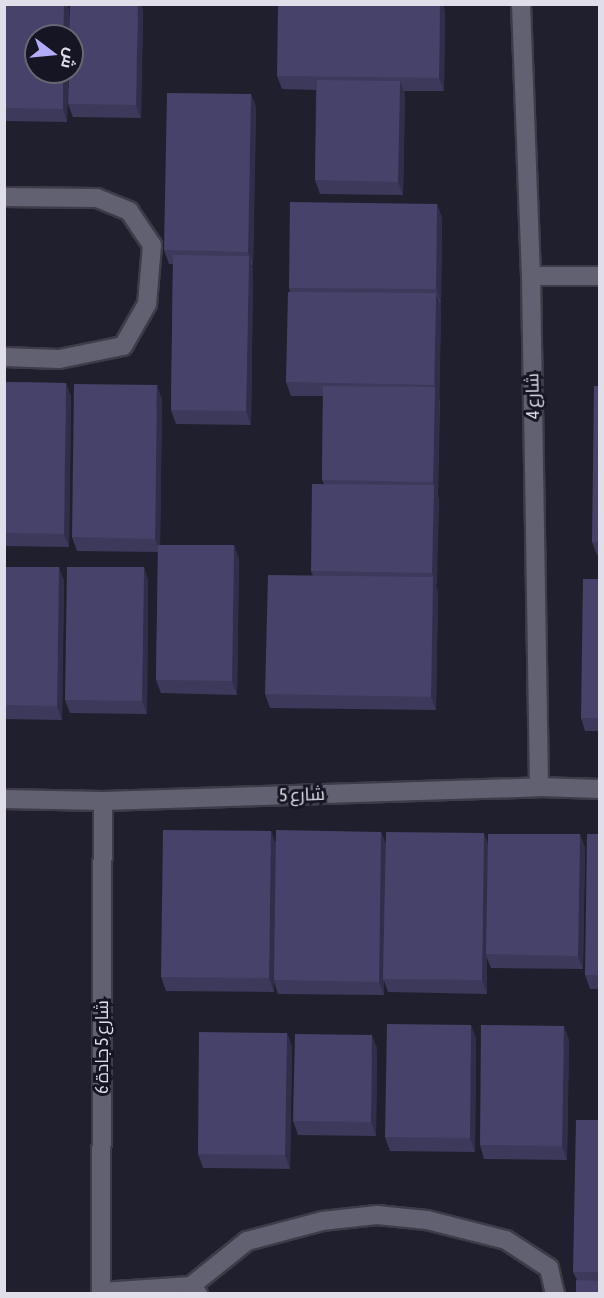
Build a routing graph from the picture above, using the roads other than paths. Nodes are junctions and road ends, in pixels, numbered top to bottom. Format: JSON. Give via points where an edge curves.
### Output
{"nodes":[{"id":1,"x":521,"y":4,"type":"edge"},
{"id":2,"x":4,"y":197,"type":"edge"},
{"id":3,"x":531,"y":276,"type":"junction"},
{"id":4,"x":600,"y":276,"type":"edge"},
{"id":5,"x":4,"y":357,"type":"edge"},
{"id":6,"x":538,"y":787,"type":"junction"},
{"id":7,"x":600,"y":789,"type":"edge"},
{"id":8,"x":4,"y":799,"type":"edge"},
{"id":9,"x":103,"y":801,"type":"junction"},
{"id":10,"x":195,"y":1290,"type":"edge"},
{"id":11,"x":101,"y":1293,"type":"edge"},
{"id":12,"x":555,"y":1293,"type":"edge"}],
"edges":[{"from":1,"to":3,"type":"street","name":"شارع 4"},
{"from":2,"to":5,"type":"street","via":[[97,198],[129,211],[152,245],[147,304],[123,346],[59,360]]},
{"from":3,"to":4,"type":"street"},
{"from":3,"to":6,"type":"street","name":"شارع 4"},
{"from":6,"to":7,"type":"street","name":"شارع 5"},
{"from":6,"to":9,"type":"street","name":"شارع 5"},
{"from":8,"to":9,"type":"street","name":"شارع 5"},
{"from":9,"to":11,"type":"street","name":"شارع 5 جادة 6"},
{"from":10,"to":11,"type":"street","name":"شارع 5 جادة 6"},
{"from":10,"to":12,"type":"street","name":"شارع 5 جادة 6","via":[[248,1241],[322,1221],[377,1215],[427,1220],[506,1240],[549,1268]]}]}
